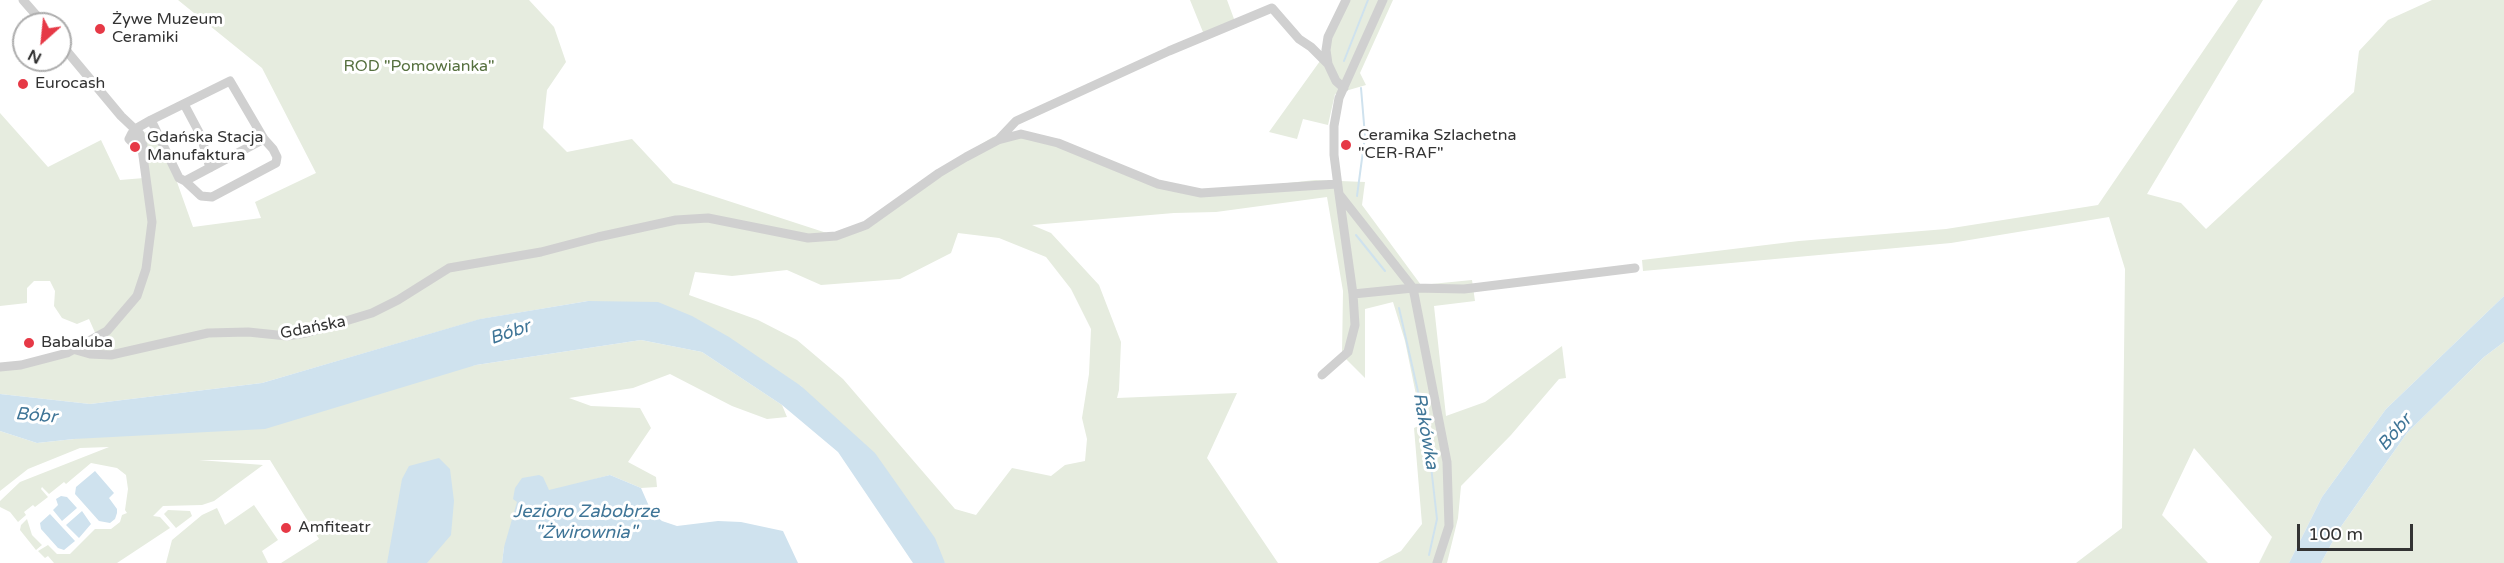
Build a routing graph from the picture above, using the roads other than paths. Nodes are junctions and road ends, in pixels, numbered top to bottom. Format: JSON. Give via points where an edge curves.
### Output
{"nodes":[{"id":1,"x":23,"y":0,"type":"edge"},
{"id":2,"x":1346,"y":0,"type":"edge"},
{"id":3,"x":1383,"y":0,"type":"edge"},
{"id":4,"x":34,"y":12,"type":"edge"},
{"id":5,"x":1328,"y":37,"type":"junction"},
{"id":6,"x":1311,"y":47,"type":"junction"},
{"id":7,"x":72,"y":57,"type":"edge"},
{"id":8,"x":1328,"y":64,"type":"junction"},
{"id":9,"x":1344,"y":88,"type":"junction"},
{"id":10,"x":184,"y":104,"type":"junction"},
{"id":11,"x":151,"y":120,"type":"junction"},
{"id":12,"x":138,"y":131,"type":"junction"},
{"id":13,"x":264,"y":139,"type":"junction"},
{"id":14,"x":998,"y":140,"type":"junction"},
{"id":15,"x":210,"y":168,"type":"junction"},
{"id":16,"x":185,"y":182,"type":"junction"},
{"id":17,"x":1337,"y":184,"type":"junction"},
{"id":18,"x":1339,"y":194,"type":"junction"},
{"id":19,"x":1635,"y":268,"type":"dead end"},
{"id":20,"x":1413,"y":288,"type":"junction"},
{"id":21,"x":1353,"y":294,"type":"junction"},
{"id":22,"x":76,"y":350,"type":"junction"},
{"id":23,"x":0,"y":366,"type":"edge"},
{"id":24,"x":1322,"y":375,"type":"dead end"},
{"id":25,"x":1437,"y":563,"type":"edge"}],
"edges":[{"from":1,"to":4,"type":"street"},
{"from":2,"to":5,"type":"street"},
{"from":3,"to":9,"type":"street"},
{"from":5,"to":6,"type":"street","via":[[1320,46]]},
{"from":5,"to":8,"type":"street"},
{"from":6,"to":8,"type":"street"},
{"from":6,"to":14,"type":"street","via":[[1272,8],[1158,55],[1016,121]]},
{"from":7,"to":12,"type":"street"},
{"from":8,"to":9,"type":"street"},
{"from":9,"to":17,"type":"street","via":[[1333,141]]},
{"from":10,"to":11,"type":"street"},
{"from":10,"to":13,"type":"street","via":[[230,81]]},
{"from":10,"to":15,"type":"street","via":[[201,136]]},
{"from":11,"to":12,"type":"street"},
{"from":11,"to":16,"type":"street"},
{"from":12,"to":22,"type":"street","name":"Gdańska","via":[[152,222],[143,283],[118,321]]},
{"from":13,"to":15,"type":"street"},
{"from":13,"to":16,"type":"street","via":[[277,157],[276,163],[212,197],[201,196]]},
{"from":14,"to":17,"type":"street","via":[[1021,134],[1058,143],[1158,184],[1201,193]]},
{"from":14,"to":22,"type":"street","name":"Gdańska","via":[[939,173],[866,225],[836,236],[808,238],[734,222],[692,219],[449,268],[372,313],[306,333],[208,333],[111,355]]},
{"from":15,"to":16,"type":"street"},
{"from":17,"to":18,"type":"street"},
{"from":18,"to":20,"type":"street"},
{"from":18,"to":21,"type":"street"},
{"from":19,"to":20,"type":"street","via":[[1464,289]]},
{"from":20,"to":21,"type":"street"},
{"from":20,"to":25,"type":"street","via":[[1447,462],[1449,526]]},
{"from":21,"to":24,"type":"street","via":[[1354,325],[1348,352]]},
{"from":22,"to":23,"type":"street","name":"Gdańska","via":[[21,365]]}]}
